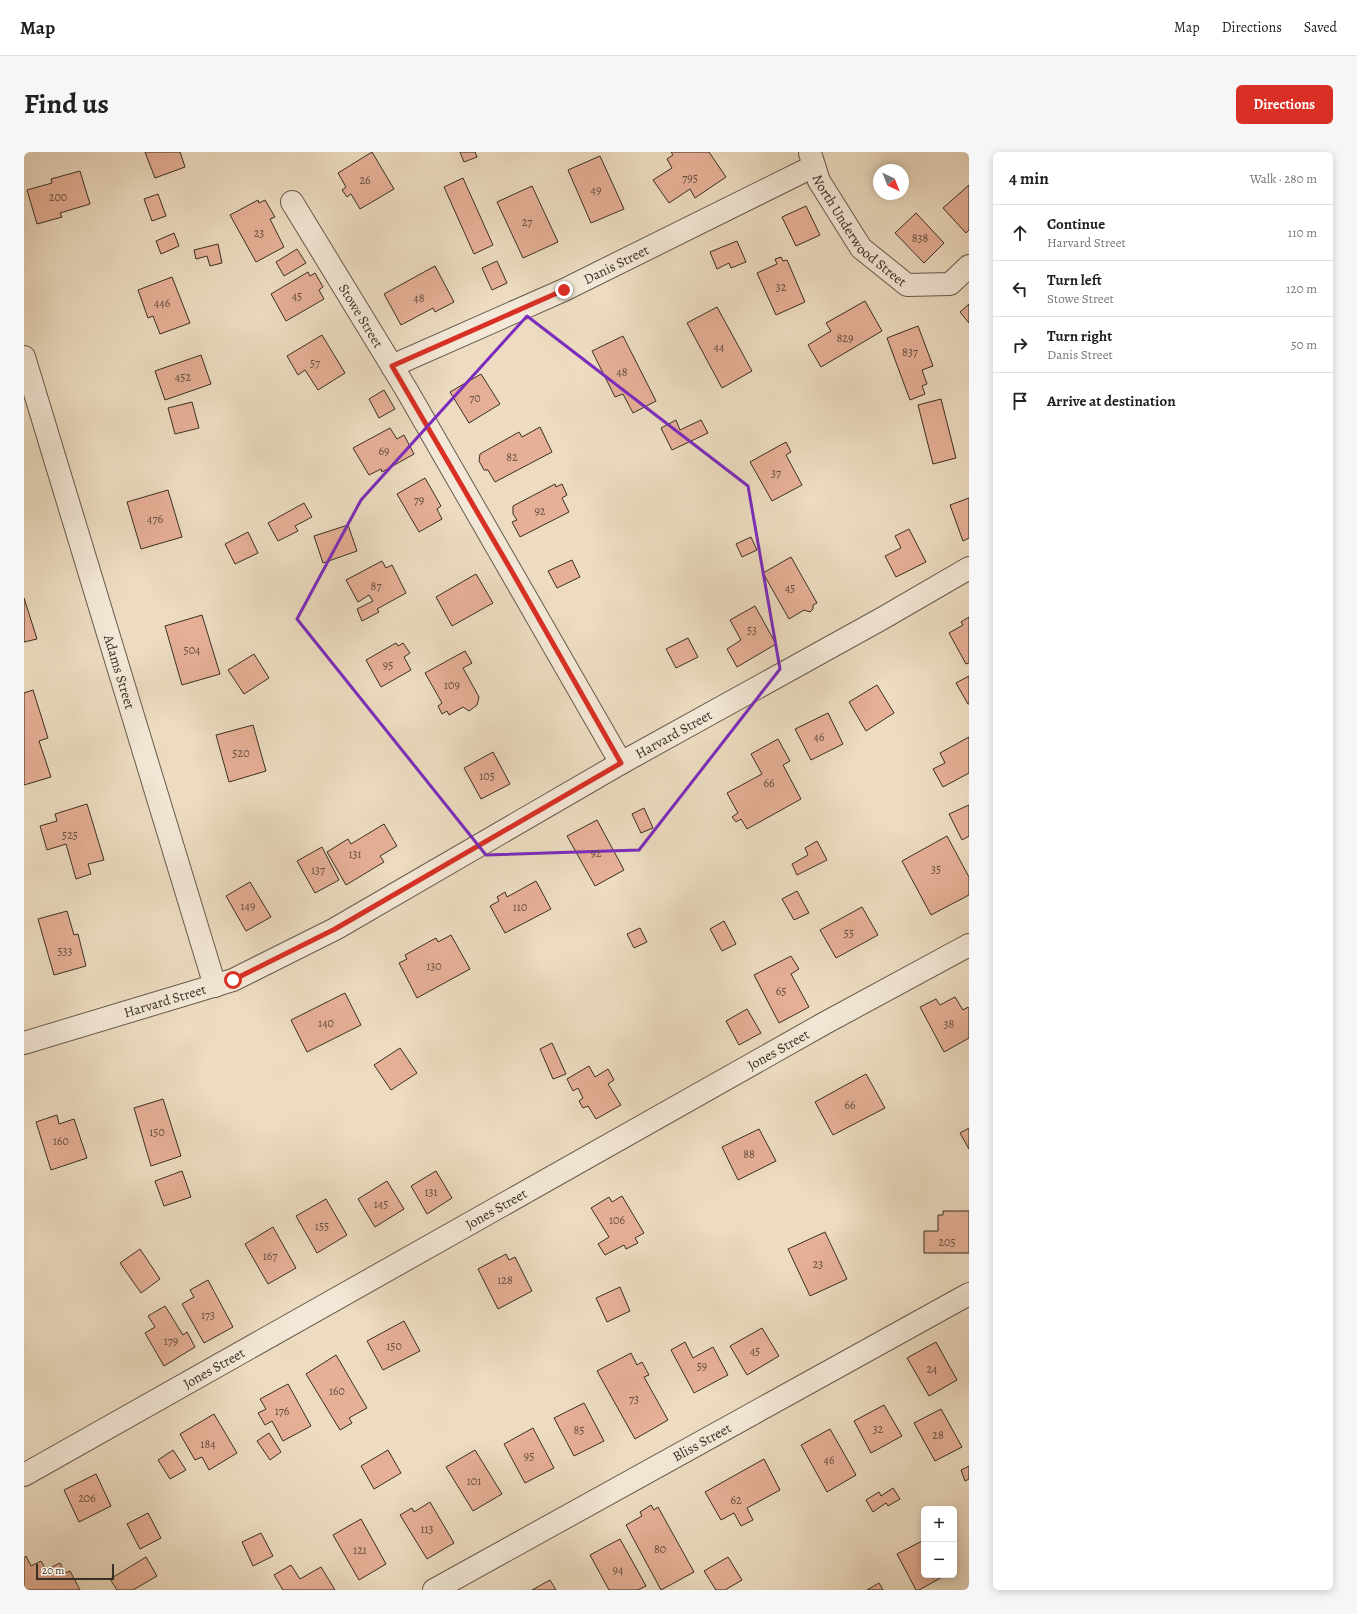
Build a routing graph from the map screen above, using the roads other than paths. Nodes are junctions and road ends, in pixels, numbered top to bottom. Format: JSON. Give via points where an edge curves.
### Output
{"nodes":[{"id":1,"x":812,"y":159,"type":"edge"},
{"id":2,"x":292,"y":202,"type":"dead end"},
{"id":3,"x":969,"y":266,"type":"edge"},
{"id":4,"x":24,"y":357,"type":"edge"},
{"id":5,"x":392,"y":366,"type":"junction"},
{"id":6,"x":969,"y":568,"type":"edge"},
{"id":7,"x":621,"y":763,"type":"junction"},
{"id":8,"x":969,"y":944,"type":"edge"},
{"id":9,"x":214,"y":986,"type":"junction"},
{"id":10,"x":24,"y":1043,"type":"edge"},
{"id":11,"x":969,"y":1294,"type":"edge"},
{"id":12,"x":24,"y":1475,"type":"edge"},
{"id":13,"x":434,"y":1590,"type":"edge"}],
"edges":[{"from":1,"to":3,"type":"street","name":"North Underwood Street","via":[[819,181],[861,248],[907,285],[950,284]]},
{"from":1,"to":5,"type":"street","name":"Danis Street","via":[[564,290]]},
{"from":2,"to":5,"type":"street","name":"Stowe Street"},
{"from":4,"to":9,"type":"street","name":"Adams Street"},
{"from":5,"to":7,"type":"street","name":"Stowe Street"},
{"from":6,"to":7,"type":"street","name":"Harvard Street"},
{"from":7,"to":9,"type":"street","name":"Harvard Street","via":[[335,929],[233,980]]},
{"from":8,"to":12,"type":"street","name":"Jones Street"},
{"from":9,"to":10,"type":"street","name":"Harvard Street"},
{"from":11,"to":13,"type":"street","name":"Bliss Street"}]}
